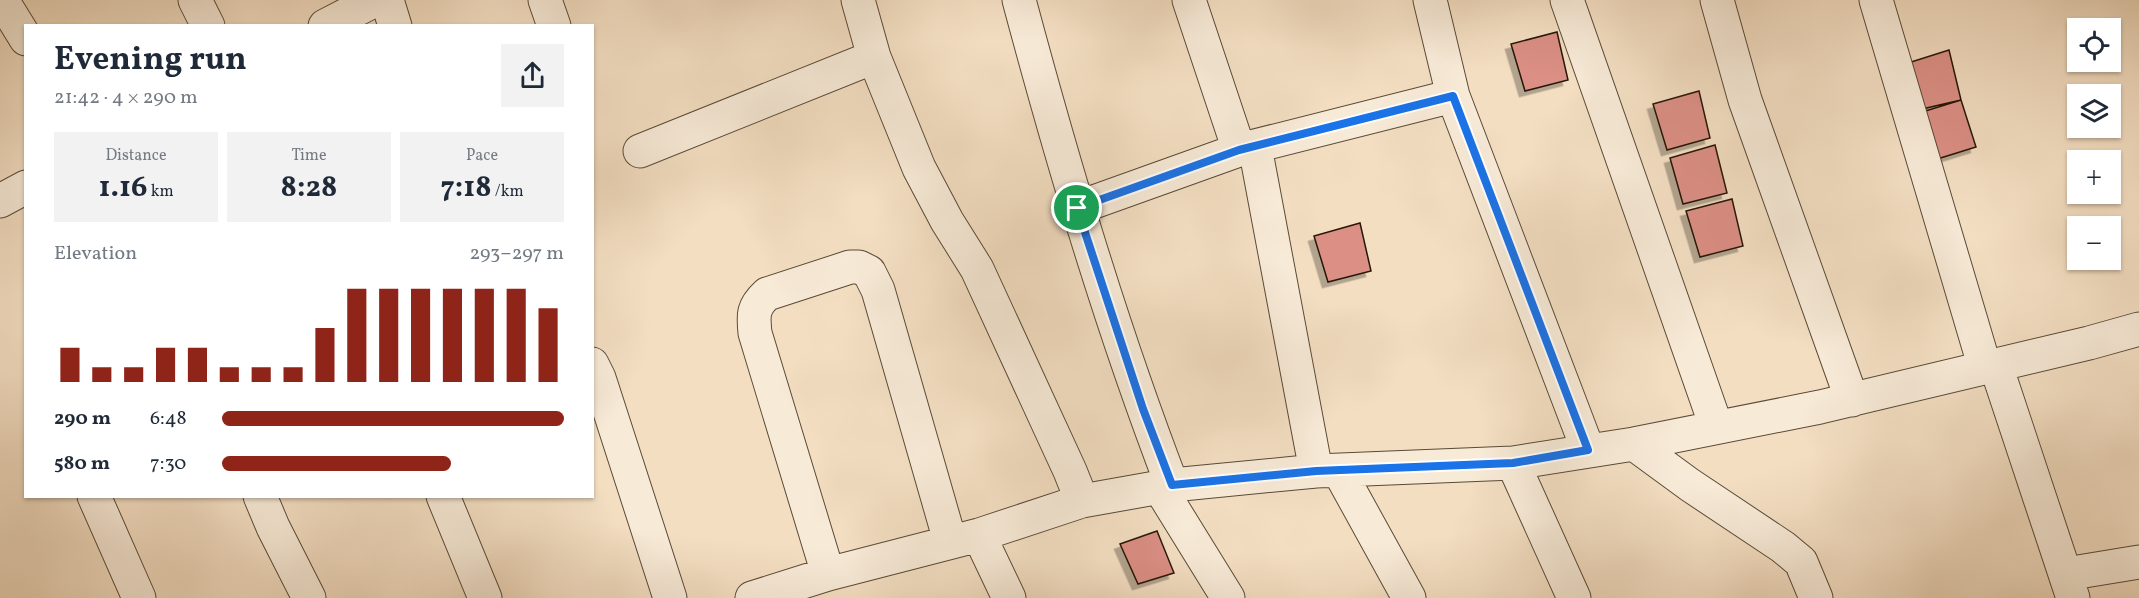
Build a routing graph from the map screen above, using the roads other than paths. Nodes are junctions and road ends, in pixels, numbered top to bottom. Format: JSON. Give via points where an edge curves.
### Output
{"nodes":[{"id":1,"x":195,"y":0,"type":"edge"},
{"id":2,"x":375,"y":0,"type":"edge"},
{"id":3,"x":387,"y":0,"type":"edge"},
{"id":4,"x":545,"y":0,"type":"edge"},
{"id":5,"x":858,"y":0,"type":"edge"},
{"id":6,"x":1018,"y":0,"type":"edge"},
{"id":7,"x":1189,"y":0,"type":"edge"},
{"id":8,"x":1430,"y":0,"type":"edge"},
{"id":9,"x":1567,"y":0,"type":"edge"},
{"id":10,"x":1717,"y":0,"type":"edge"},
{"id":11,"x":1876,"y":0,"type":"edge"},
{"id":12,"x":4,"y":2,"type":"edge"},
{"id":13,"x":207,"y":24,"type":"edge"},
{"id":14,"x":329,"y":24,"type":"edge"},
{"id":15,"x":394,"y":24,"type":"edge"},
{"id":16,"x":553,"y":24,"type":"edge"},
{"id":17,"x":24,"y":36,"type":"edge"},
{"id":18,"x":874,"y":57,"type":"junction"},
{"id":19,"x":1453,"y":96,"type":"junction"},
{"id":20,"x":1247,"y":149,"type":"junction"},
{"id":21,"x":640,"y":151,"type":"dead end"},
{"id":22,"x":24,"y":188,"type":"edge"},
{"id":23,"x":0,"y":201,"type":"edge"},
{"id":24,"x":1077,"y":208,"type":"junction"},
{"id":25,"x":2139,"y":329,"type":"edge"},
{"id":26,"x":1991,"y":367,"type":"junction"},
{"id":27,"x":594,"y":368,"type":"edge"},
{"id":28,"x":1852,"y":400,"type":"junction"},
{"id":29,"x":1716,"y":426,"type":"junction"},
{"id":30,"x":1634,"y":444,"type":"junction"},
{"id":31,"x":1588,"y":450,"type":"junction"},
{"id":32,"x":1513,"y":463,"type":"junction"},
{"id":33,"x":1327,"y":471,"type":"junction"},
{"id":34,"x":1166,"y":486,"type":"junction"},
{"id":35,"x":95,"y":498,"type":"edge"},
{"id":36,"x":261,"y":498,"type":"edge"},
{"id":37,"x":444,"y":498,"type":"edge"},
{"id":38,"x":1082,"y":501,"type":"junction"},
{"id":39,"x":965,"y":538,"type":"junction"},
{"id":40,"x":2139,"y":562,"type":"edge"},
{"id":41,"x":821,"y":584,"type":"edge"},
{"id":42,"x":2069,"y":586,"type":"edge"},
{"id":43,"x":139,"y":598,"type":"edge"},
{"id":44,"x":309,"y":598,"type":"edge"},
{"id":45,"x":485,"y":598,"type":"edge"},
{"id":46,"x":670,"y":598,"type":"edge"},
{"id":47,"x":752,"y":598,"type":"edge"},
{"id":48,"x":1009,"y":598,"type":"edge"},
{"id":49,"x":1228,"y":598,"type":"edge"},
{"id":50,"x":1409,"y":598,"type":"edge"},
{"id":51,"x":1574,"y":598,"type":"edge"},
{"id":52,"x":1816,"y":598,"type":"edge"}],
"edges":[{"from":1,"to":13,"type":"street"},
{"from":2,"to":14,"type":"street"},
{"from":3,"to":15,"type":"street"},
{"from":4,"to":16,"type":"street"},
{"from":5,"to":18,"type":"street"},
{"from":6,"to":24,"type":"street"},
{"from":7,"to":20,"type":"street"},
{"from":8,"to":19,"type":"street"},
{"from":9,"to":29,"type":"street"},
{"from":10,"to":28,"type":"street","via":[[1744,100]]},
{"from":11,"to":26,"type":"street"},
{"from":12,"to":17,"type":"street"},
{"from":18,"to":21,"type":"street"},
{"from":18,"to":38,"type":"street","via":[[919,168],[977,269]]},
{"from":19,"to":20,"type":"street"},
{"from":19,"to":31,"type":"street"},
{"from":20,"to":24,"type":"street"},
{"from":20,"to":33,"type":"street"},
{"from":22,"to":23,"type":"street"},
{"from":24,"to":34,"type":"street"},
{"from":25,"to":26,"type":"street"},
{"from":26,"to":28,"type":"street"},
{"from":26,"to":42,"type":"street"},
{"from":27,"to":46,"type":"street"},
{"from":28,"to":29,"type":"street"},
{"from":29,"to":30,"type":"street"},
{"from":30,"to":31,"type":"street"},
{"from":30,"to":52,"type":"street","via":[[1801,562]]},
{"from":31,"to":32,"type":"street"},
{"from":32,"to":33,"type":"street"},
{"from":32,"to":51,"type":"street"},
{"from":33,"to":34,"type":"street"},
{"from":33,"to":50,"type":"street"},
{"from":34,"to":38,"type":"street"},
{"from":34,"to":49,"type":"street"},
{"from":35,"to":43,"type":"street"},
{"from":36,"to":44,"type":"street"},
{"from":37,"to":45,"type":"street"},
{"from":38,"to":39,"type":"street"},
{"from":39,"to":41,"type":"street"},
{"from":39,"to":41,"type":"street","via":[[878,290],[869,272],[850,267],[767,294],[757,304],[753,318]]},
{"from":39,"to":48,"type":"street"},
{"from":40,"to":42,"type":"street"},
{"from":41,"to":47,"type":"street"}]}
